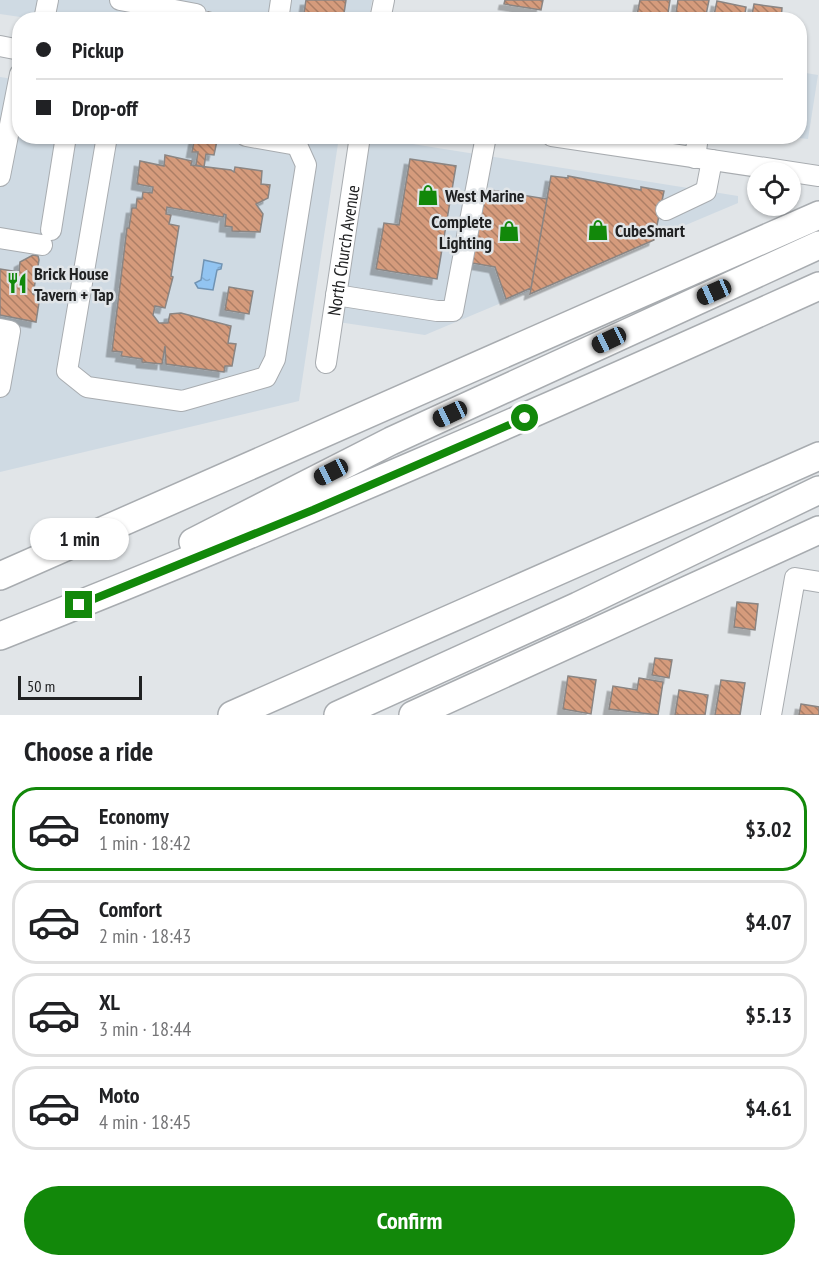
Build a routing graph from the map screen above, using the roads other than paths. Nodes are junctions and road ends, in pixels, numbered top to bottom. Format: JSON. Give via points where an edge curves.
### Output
{"nodes":[{"id":1,"x":120,"y":0,"type":"edge"},
{"id":2,"x":185,"y":12,"type":"edge"},
{"id":3,"x":12,"y":107,"type":"edge"},
{"id":4,"x":65,"y":144,"type":"edge"},
{"id":5,"x":105,"y":144,"type":"edge"},
{"id":6,"x":299,"y":144,"type":"edge"},
{"id":7,"x":359,"y":144,"type":"edge"},
{"id":8,"x":484,"y":144,"type":"edge"},
{"id":9,"x":619,"y":144,"type":"edge"},
{"id":10,"x":700,"y":144,"type":"edge"},
{"id":11,"x":3,"y":145,"type":"edge"},
{"id":12,"x":703,"y":159,"type":"junction"},
{"id":13,"x":0,"y":176,"type":"edge"},
{"id":14,"x":819,"y":176,"type":"edge"},
{"id":15,"x":666,"y":210,"type":"dead end"},
{"id":16,"x":816,"y":216,"type":"edge"},
{"id":17,"x":0,"y":238,"type":"edge"},
{"id":18,"x":819,"y":245,"type":"edge"},
{"id":19,"x":819,"y":286,"type":"edge"},
{"id":20,"x":336,"y":295,"type":"junction"},
{"id":21,"x":0,"y":329,"type":"edge"},
{"id":22,"x":326,"y":363,"type":"dead end"},
{"id":23,"x":0,"y":387,"type":"edge"},
{"id":24,"x":819,"y":456,"type":"edge"},
{"id":25,"x":819,"y":490,"type":"edge"},
{"id":26,"x":819,"y":530,"type":"edge"},
{"id":27,"x":0,"y":576,"type":"edge"},
{"id":28,"x":819,"y":582,"type":"edge"},
{"id":29,"x":79,"y":605,"type":"junction"},
{"id":30,"x":0,"y":636,"type":"edge"},
{"id":31,"x":232,"y":715,"type":"edge"},
{"id":32,"x":338,"y":715,"type":"edge"},
{"id":33,"x":413,"y":715,"type":"edge"},
{"id":34,"x":771,"y":715,"type":"edge"}],
"edges":[{"from":1,"to":2,"type":"street"},
{"from":3,"to":11,"type":"street"},
{"from":4,"to":17,"type":"street","via":[[47,238]]},
{"from":5,"to":6,"type":"street","via":[[67,371],[87,387],[182,401],[266,377],[275,359],[306,165]]},
{"from":7,"to":20,"type":"street","name":"North Church Avenue"},
{"from":8,"to":20,"type":"street","via":[[453,311]]},
{"from":9,"to":12,"type":"street"},
{"from":10,"to":12,"type":"street"},
{"from":11,"to":13,"type":"street"},
{"from":12,"to":14,"type":"street"},
{"from":12,"to":15,"type":"street","via":[[706,191]]},
{"from":16,"to":27,"type":"highway"},
{"from":18,"to":29,"type":"highway","via":[[391,441]]},
{"from":19,"to":29,"type":"highway","via":[[366,487]]},
{"from":20,"to":22,"type":"street","name":"North Church Avenue"},
{"from":21,"to":23,"type":"street","via":[[10,331]]},
{"from":24,"to":31,"type":"highway"},
{"from":25,"to":32,"type":"highway"},
{"from":26,"to":33,"type":"highway"},
{"from":28,"to":34,"type":"street","via":[[795,578]]},
{"from":29,"to":30,"type":"highway"}]}
